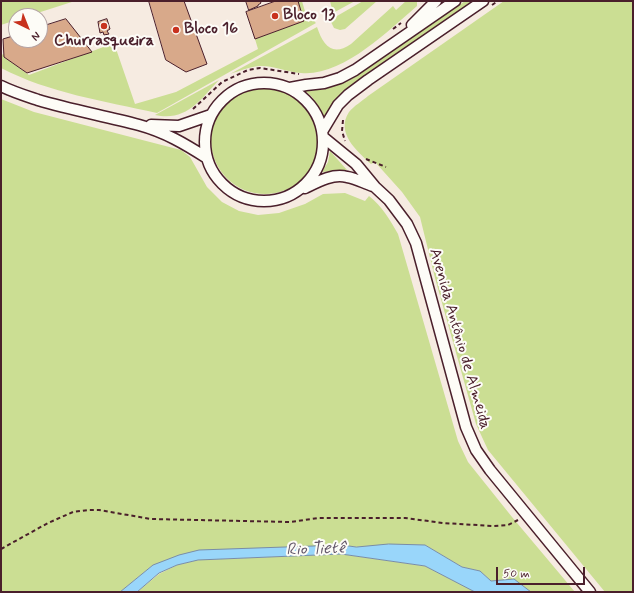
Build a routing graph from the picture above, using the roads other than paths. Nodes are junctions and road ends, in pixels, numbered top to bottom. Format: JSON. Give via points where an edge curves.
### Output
{"nodes":[{"id":1,"x":430,"y":1,"type":"edge"},
{"id":2,"x":436,"y":1,"type":"edge"},
{"id":3,"x":455,"y":1,"type":"edge"},
{"id":4,"x":487,"y":3,"type":"edge"},
{"id":5,"x":425,"y":12,"type":"junction"},
{"id":6,"x":395,"y":42,"type":"junction"},
{"id":7,"x":1,"y":86,"type":"edge"},
{"id":8,"x":290,"y":88,"type":"junction"},
{"id":9,"x":212,"y":115,"type":"junction"},
{"id":10,"x":139,"y":125,"type":"junction"},
{"id":11,"x":323,"y":133,"type":"junction"},
{"id":12,"x":207,"y":158,"type":"junction"},
{"id":13,"x":375,"y":187,"type":"junction"},
{"id":14,"x":299,"y":190,"type":"junction"},
{"id":15,"x":590,"y":592,"type":"edge"}],
"edges":[{"from":1,"to":5,"type":"street"},
{"from":2,"to":5,"type":"street"},
{"from":3,"to":6,"type":"street"},
{"from":4,"to":11,"type":"street","via":[[348,95],[338,106]]},
{"from":5,"to":6,"type":"street"},
{"from":6,"to":8,"type":"street","via":[[340,78]]},
{"from":7,"to":10,"type":"street","via":[[55,105]]},
{"from":8,"to":9,"type":"street","name":"Avenida Antônio de Almeida","via":[[272,83],[254,84],[237,89],[222,100]]},
{"from":8,"to":11,"type":"street","name":"Avenida Antônio de Almeida","via":[[312,106]]},
{"from":9,"to":10,"type":"street","via":[[179,126]]},
{"from":9,"to":12,"type":"street","name":"Avenida Antônio de Almeida","via":[[206,129]]},
{"from":10,"to":12,"type":"street","via":[[170,136]]},
{"from":11,"to":13,"type":"street","name":"Avenida Antônio de Almeida","via":[[356,164]]},
{"from":11,"to":14,"type":"street","name":"Avenida Antônio de Almeida","via":[[323,152],[318,166]]},
{"from":12,"to":14,"type":"street","name":"Avenida Antônio de Almeida","via":[[224,186],[237,195],[269,201],[285,198]]},
{"from":13,"to":14,"type":"street","name":"Avenida Antônio de Almeida","via":[[346,176],[336,176]]},
{"from":13,"to":15,"type":"street","name":"Avenida Antônio de Almeida","via":[[399,211],[416,243],[466,427],[476,450]]}]}
